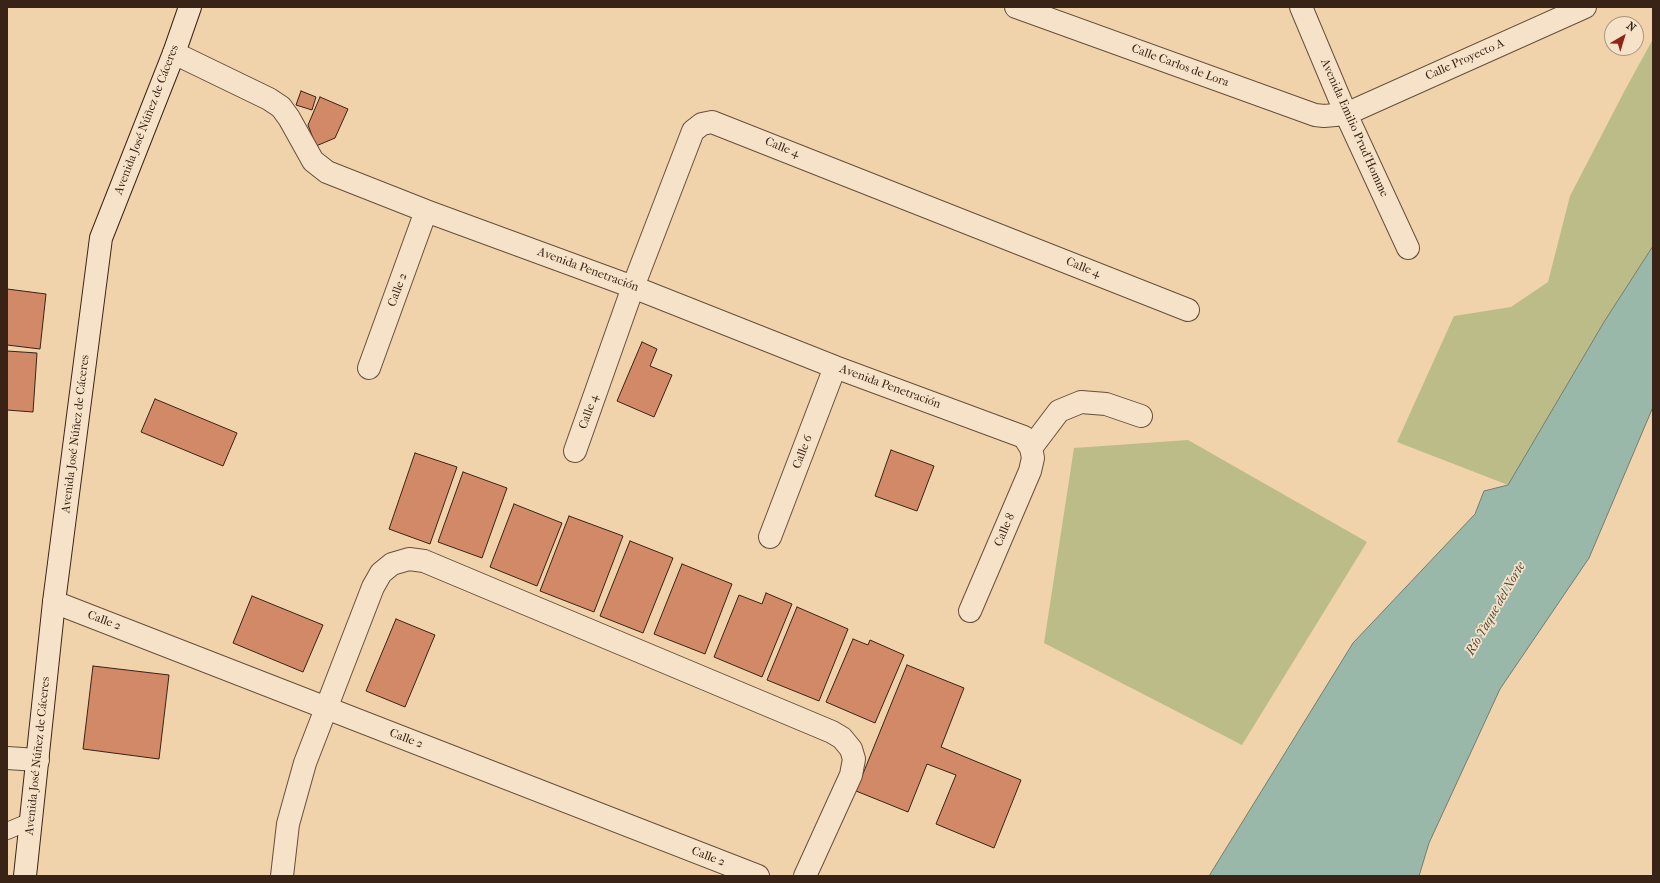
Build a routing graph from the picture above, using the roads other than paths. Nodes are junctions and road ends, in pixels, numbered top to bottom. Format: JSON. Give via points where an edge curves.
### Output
{"nodes":[{"id":1,"x":190,"y":7,"type":"edge"},
{"id":2,"x":1016,"y":7,"type":"edge"},
{"id":3,"x":1301,"y":7,"type":"edge"},
{"id":4,"x":1585,"y":7,"type":"edge"},
{"id":5,"x":174,"y":52,"type":"junction"},
{"id":6,"x":1346,"y":114,"type":"junction"},
{"id":7,"x":426,"y":211,"type":"junction"},
{"id":8,"x":1408,"y":248,"type":"dead end"},
{"id":9,"x":633,"y":287,"type":"junction"},
{"id":10,"x":1188,"y":310,"type":"dead end"},
{"id":11,"x":836,"y":367,"type":"junction"},
{"id":12,"x":369,"y":368,"type":"dead end"},
{"id":13,"x":1141,"y":416,"type":"dead end"},
{"id":14,"x":1031,"y":448,"type":"junction"},
{"id":15,"x":575,"y":451,"type":"dead end"},
{"id":16,"x":770,"y":538,"type":"dead end"},
{"id":17,"x":54,"y":602,"type":"junction"},
{"id":18,"x":970,"y":611,"type":"dead end"},
{"id":19,"x":326,"y":708,"type":"junction"},
{"id":20,"x":7,"y":758,"type":"edge"},
{"id":21,"x":38,"y":760,"type":"junction"},
{"id":22,"x":31,"y":821,"type":"junction"},
{"id":23,"x":7,"y":831,"type":"edge"},
{"id":24,"x":25,"y":876,"type":"edge"},
{"id":25,"x":282,"y":876,"type":"edge"},
{"id":26,"x":758,"y":876,"type":"edge"},
{"id":27,"x":805,"y":876,"type":"edge"}],
"edges":[{"from":1,"to":5,"type":"street","name":"Avenida José Núñez de Cáceres"},
{"from":2,"to":6,"type":"street","name":"Calle Carlos de Lora","via":[[1315,115]]},
{"from":3,"to":6,"type":"street","name":"Avenida Emilio Prud'Homme"},
{"from":4,"to":6,"type":"street","name":"Calle Proyecto A"},
{"from":5,"to":7,"type":"street","name":"Avenida Penetración","via":[[281,107],[313,162],[327,172]]},
{"from":5,"to":17,"type":"street","name":"Avenida José Núñez de Cáceres","via":[[101,238]]},
{"from":6,"to":8,"type":"street","name":"Avenida Emilio Prud'Homme"},
{"from":7,"to":9,"type":"street","name":"Avenida Penetración"},
{"from":7,"to":12,"type":"street","name":"Calle 2"},
{"from":9,"to":10,"type":"street","name":"Calle 4","via":[[693,131],[702,124],[712,122]]},
{"from":9,"to":11,"type":"street","name":"Avenida Penetración"},
{"from":9,"to":15,"type":"street","name":"Calle 4"},
{"from":11,"to":14,"type":"street","name":"Avenida Penetración","via":[[1003,428],[1024,437]]},
{"from":11,"to":16,"type":"street","name":"Calle 6"},
{"from":13,"to":14,"type":"street","via":[[1106,404],[1081,402],[1059,411]]},
{"from":14,"to":18,"type":"street","name":"Calle 8","via":[[1033,458],[1030,471]]},
{"from":17,"to":19,"type":"street","name":"Calle 2"},
{"from":17,"to":21,"type":"street","name":"Avenida José Núñez de Cáceres"},
{"from":19,"to":25,"type":"street","via":[[305,763],[288,824]]},
{"from":19,"to":26,"type":"street","name":"Calle 2"},
{"from":19,"to":27,"type":"street","via":[[373,587],[381,573],[392,564],[409,559],[424,561],[842,738],[851,749],[854,759],[851,775]]},
{"from":20,"to":21,"type":"street"},
{"from":21,"to":22,"type":"street","name":"Avenida José Núñez de Cáceres"},
{"from":22,"to":23,"type":"lane"},
{"from":22,"to":24,"type":"street","name":"Avenida José Núñez de Cáceres"}]}
